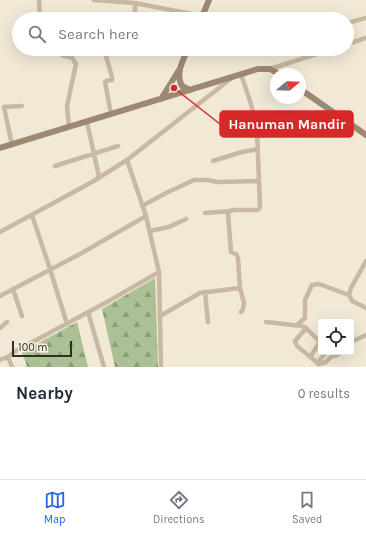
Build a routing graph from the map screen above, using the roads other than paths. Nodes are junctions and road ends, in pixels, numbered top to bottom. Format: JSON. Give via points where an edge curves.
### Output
{"nodes":[{"id":1,"x":39,"y":0,"type":"edge"},
{"id":2,"x":94,"y":0,"type":"edge"},
{"id":3,"x":209,"y":0,"type":"edge"},
{"id":4,"x":135,"y":3,"type":"junction"},
{"id":5,"x":40,"y":12,"type":"edge"},
{"id":6,"x":135,"y":12,"type":"edge"},
{"id":7,"x":177,"y":12,"type":"edge"},
{"id":8,"x":203,"y":12,"type":"edge"},
{"id":9,"x":366,"y":18,"type":"edge"},
{"id":10,"x":354,"y":21,"type":"edge"},
{"id":11,"x":366,"y":38,"type":"edge"},
{"id":12,"x":354,"y":42,"type":"edge"},
{"id":13,"x":65,"y":56,"type":"edge"},
{"id":14,"x":106,"y":56,"type":"edge"},
{"id":15,"x":185,"y":56,"type":"edge"},
{"id":16,"x":310,"y":56,"type":"edge"},
{"id":17,"x":273,"y":68,"type":"edge"},
{"id":18,"x":180,"y":69,"type":"junction"},
{"id":19,"x":270,"y":69,"type":"edge"},
{"id":20,"x":242,"y":74,"type":"junction"},
{"id":21,"x":235,"y":76,"type":"junction"},
{"id":22,"x":191,"y":90,"type":"junction"},
{"id":23,"x":306,"y":93,"type":"edge"},
{"id":24,"x":161,"y":99,"type":"junction"},
{"id":25,"x":22,"y":106,"type":"dead end"},
{"id":26,"x":111,"y":114,"type":"junction"},
{"id":27,"x":87,"y":122,"type":"junction"},
{"id":28,"x":69,"y":127,"type":"junction"},
{"id":29,"x":366,"y":135,"type":"edge"},
{"id":30,"x":12,"y":145,"type":"junction"},
{"id":31,"x":118,"y":146,"type":"dead end"},
{"id":32,"x":0,"y":148,"type":"edge"},
{"id":33,"x":258,"y":149,"type":"junction"},
{"id":34,"x":94,"y":154,"type":"junction"},
{"id":35,"x":127,"y":160,"type":"junction"},
{"id":36,"x":213,"y":160,"type":"dead end"},
{"id":37,"x":55,"y":166,"type":"dead end"},
{"id":38,"x":99,"y":177,"type":"junction"},
{"id":39,"x":259,"y":180,"type":"junction"},
{"id":40,"x":142,"y":206,"type":"junction"},
{"id":41,"x":230,"y":211,"type":"junction"},
{"id":42,"x":205,"y":213,"type":"dead end"},
{"id":43,"x":32,"y":214,"type":"junction"},
{"id":44,"x":146,"y":216,"type":"junction"},
{"id":45,"x":186,"y":219,"type":"dead end"},
{"id":46,"x":150,"y":231,"type":"junction"},
{"id":47,"x":0,"y":232,"type":"edge"},
{"id":48,"x":366,"y":262,"type":"edge"},
{"id":49,"x":50,"y":269,"type":"junction"},
{"id":50,"x":159,"y":272,"type":"junction"},
{"id":51,"x":240,"y":288,"type":"junction"},
{"id":52,"x":13,"y":289,"type":"junction"},
{"id":53,"x":205,"y":292,"type":"junction"},
{"id":54,"x":349,"y":295,"type":"junction"},
{"id":55,"x":0,"y":296,"type":"edge"},
{"id":56,"x":366,"y":308,"type":"edge"},
{"id":57,"x":88,"y":312,"type":"junction"},
{"id":58,"x":241,"y":312,"type":"dead end"},
{"id":59,"x":22,"y":316,"type":"dead end"},
{"id":60,"x":160,"y":316,"type":"junction"},
{"id":61,"x":7,"y":322,"type":"dead end"},
{"id":62,"x":208,"y":322,"type":"dead end"},
{"id":63,"x":266,"y":322,"type":"dead end"},
{"id":64,"x":67,"y":324,"type":"junction"},
{"id":65,"x":297,"y":325,"type":"junction"},
{"id":66,"x":0,"y":328,"type":"edge"},
{"id":67,"x":306,"y":328,"type":"junction"},
{"id":68,"x":366,"y":335,"type":"edge"},
{"id":69,"x":318,"y":339,"type":"edge"},
{"id":70,"x":354,"y":341,"type":"edge"},
{"id":71,"x":318,"y":346,"type":"edge"},
{"id":72,"x":324,"y":355,"type":"edge"},
{"id":73,"x":331,"y":355,"type":"edge"},
{"id":74,"x":8,"y":357,"type":"junction"},
{"id":75,"x":310,"y":357,"type":"junction"},
{"id":76,"x":0,"y":360,"type":"edge"},
{"id":77,"x":318,"y":364,"type":"junction"},
{"id":78,"x":12,"y":367,"type":"edge"},
{"id":79,"x":104,"y":367,"type":"edge"},
{"id":80,"x":161,"y":367,"type":"edge"}],
"edges":[{"from":1,"to":5,"type":"street"},
{"from":2,"to":4,"type":"street"},
{"from":3,"to":8,"type":"street"},
{"from":4,"to":6,"type":"street"},
{"from":4,"to":7,"type":"street"},
{"from":9,"to":10,"type":"street"},
{"from":11,"to":12,"type":"street"},
{"from":13,"to":28,"type":"street","via":[[72,58],[76,64],[68,101]]},
{"from":14,"to":26,"type":"street","via":[[112,77],[112,80],[105,82]]},
{"from":15,"to":18,"type":"street"},
{"from":16,"to":17,"type":"street"},
{"from":18,"to":22,"type":"street","via":[[180,83],[185,89]]},
{"from":18,"to":24,"type":"street"},
{"from":19,"to":20,"type":"street","via":[[258,69]]},
{"from":20,"to":21,"type":"street"},
{"from":20,"to":33,"type":"street","via":[[256,120]]},
{"from":21,"to":22,"type":"street"},
{"from":21,"to":35,"type":"street"},
{"from":22,"to":24,"type":"street"},
{"from":23,"to":29,"type":"street"},
{"from":24,"to":26,"type":"street"},
{"from":25,"to":30,"type":"street","via":[[4,107]]},
{"from":26,"to":27,"type":"street"},
{"from":27,"to":28,"type":"street"},
{"from":27,"to":34,"type":"street"},
{"from":28,"to":30,"type":"street"},
{"from":30,"to":32,"type":"street"},
{"from":31,"to":34,"type":"street"},
{"from":33,"to":36,"type":"street"},
{"from":33,"to":39,"type":"street"},
{"from":34,"to":37,"type":"street"},
{"from":34,"to":38,"type":"street"},
{"from":35,"to":38,"type":"street"},
{"from":35,"to":40,"type":"street"},
{"from":38,"to":43,"type":"street"},
{"from":39,"to":40,"type":"street","via":[[194,180]]},
{"from":39,"to":41,"type":"street","via":[[259,209]]},
{"from":40,"to":44,"type":"street"},
{"from":41,"to":42,"type":"street"},
{"from":41,"to":51,"type":"street","via":[[228,216],[231,252],[238,258]]},
{"from":43,"to":47,"type":"street"},
{"from":43,"to":49,"type":"street"},
{"from":44,"to":46,"type":"street"},
{"from":44,"to":49,"type":"street"},
{"from":45,"to":46,"type":"street","via":[[169,227]]},
{"from":46,"to":50,"type":"street"},
{"from":48,"to":54,"type":"street"},
{"from":49,"to":52,"type":"street"},
{"from":49,"to":64,"type":"street"},
{"from":50,"to":57,"type":"street"},
{"from":50,"to":60,"type":"street"},
{"from":51,"to":53,"type":"street"},
{"from":51,"to":58,"type":"street","via":[[244,306]]},
{"from":52,"to":55,"type":"street"},
{"from":52,"to":59,"type":"street"},
{"from":53,"to":60,"type":"street"},
{"from":53,"to":62,"type":"street"},
{"from":54,"to":56,"type":"street","via":[[352,301]]},
{"from":54,"to":65,"type":"street","via":[[319,284],[312,285],[305,300],[305,318]]},
{"from":57,"to":64,"type":"street"},
{"from":57,"to":79,"type":"street"},
{"from":60,"to":80,"type":"street"},
{"from":61,"to":66,"type":"street"},
{"from":63,"to":65,"type":"street"},
{"from":64,"to":74,"type":"street"},
{"from":65,"to":67,"type":"street"},
{"from":67,"to":69,"type":"street"},
{"from":67,"to":75,"type":"street","via":[[295,343]]},
{"from":68,"to":70,"type":"street"},
{"from":71,"to":75,"type":"street"},
{"from":72,"to":77,"type":"street"},
{"from":73,"to":77,"type":"street","via":[[323,364]]},
{"from":74,"to":76,"type":"street"},
{"from":74,"to":78,"type":"street"},
{"from":75,"to":77,"type":"street"}]}
